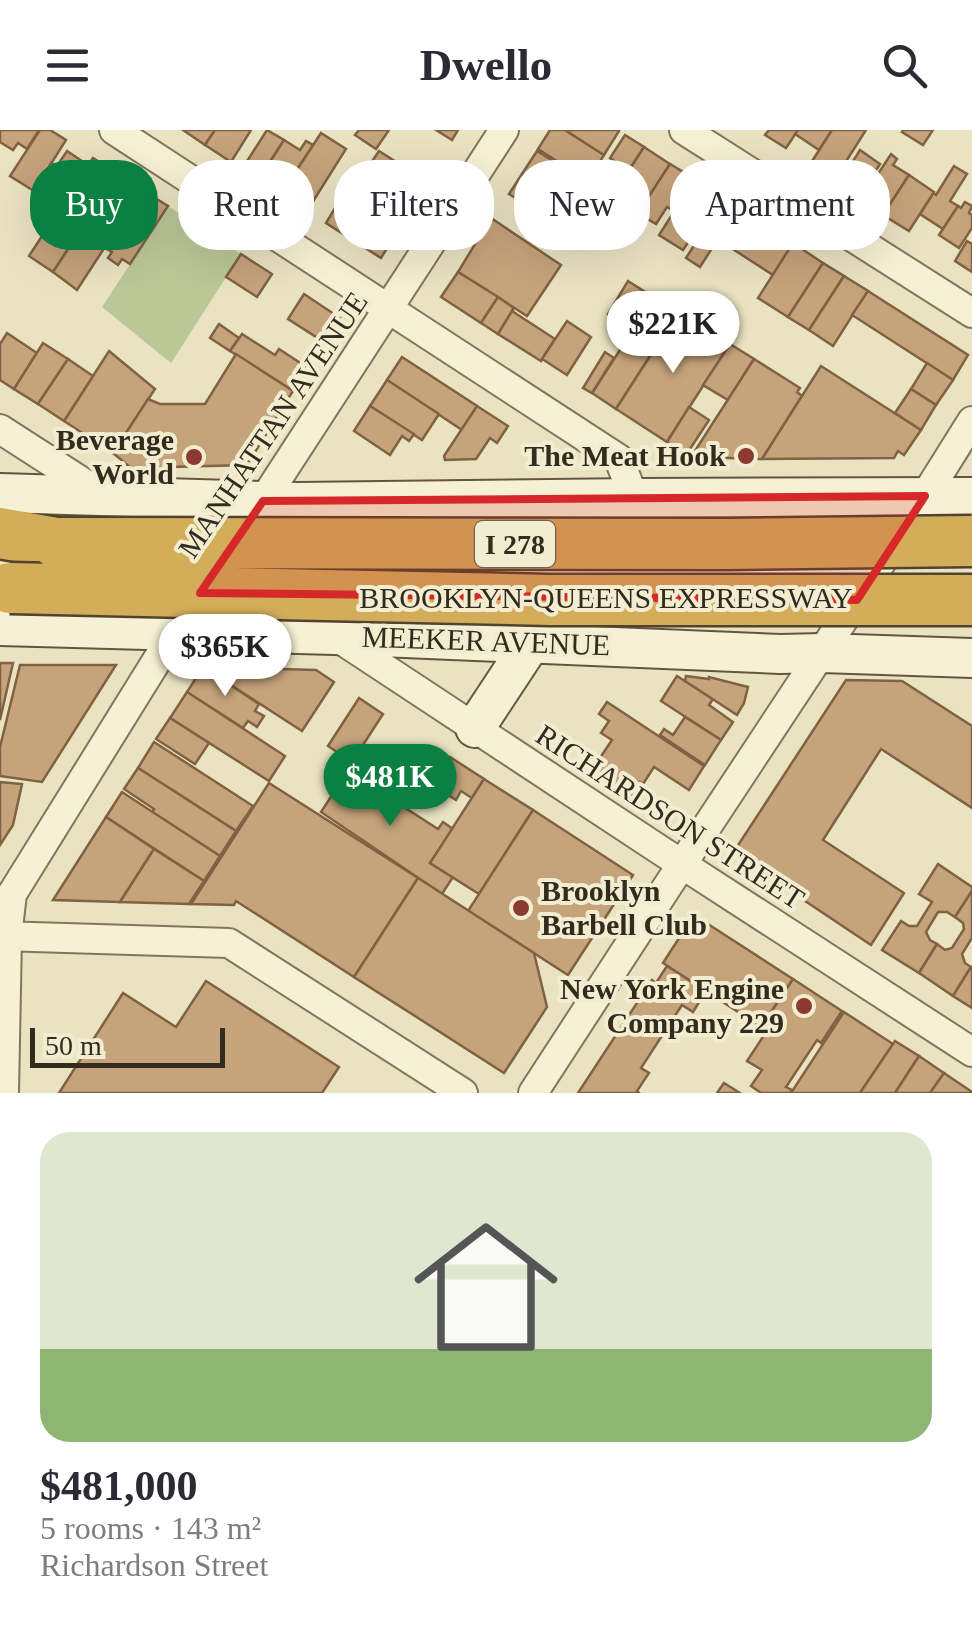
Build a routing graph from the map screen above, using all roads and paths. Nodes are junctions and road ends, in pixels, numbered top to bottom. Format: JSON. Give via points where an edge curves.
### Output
{"nodes":[{"id":1,"x":114,"y":130,"type":"edge"},
{"id":2,"x":504,"y":130,"type":"edge"},
{"id":3,"x":684,"y":130,"type":"edge"},
{"id":4,"x":390,"y":309,"type":"junction"},
{"id":5,"x":972,"y":314,"type":"edge"},
{"id":6,"x":972,"y":421,"type":"edge"},
{"id":7,"x":0,"y":429,"type":"edge"},
{"id":8,"x":0,"y":493,"type":"edge"},
{"id":9,"x":926,"y":496,"type":"junction"},
{"id":10,"x":972,"y":496,"type":"edge"},
{"id":11,"x":105,"y":497,"type":"junction"},
{"id":12,"x":634,"y":498,"type":"junction"},
{"id":13,"x":263,"y":501,"type":"junction"},
{"id":14,"x":0,"y":533,"type":"edge"},
{"id":15,"x":57,"y":542,"type":"junction"},
{"id":16,"x":972,"y":542,"type":"edge"},
{"id":17,"x":330,"y":570,"type":"dead end"},
{"id":18,"x":874,"y":574,"type":"junction"},
{"id":19,"x":2,"y":586,"type":"edge"},
{"id":20,"x":972,"y":600,"type":"edge"},
{"id":21,"x":724,"y":601,"type":"junction"},
{"id":22,"x":174,"y":631,"type":"junction"},
{"id":23,"x":334,"y":635,"type":"junction"},
{"id":24,"x":531,"y":643,"type":"junction"},
{"id":25,"x":822,"y":653,"type":"junction"},
{"id":26,"x":970,"y":656,"type":"edge"},
{"id":27,"x":475,"y":728,"type":"junction"},
{"id":28,"x":682,"y":864,"type":"junction"},
{"id":29,"x":4,"y":936,"type":"edge"},
{"id":30,"x":972,"y":1052,"type":"edge"},
{"id":31,"x":4,"y":1093,"type":"edge"},
{"id":32,"x":463,"y":1093,"type":"edge"},
{"id":33,"x":534,"y":1093,"type":"edge"}],
"edges":[{"from":1,"to":4,"type":"street"},
{"from":2,"to":4,"type":"street","name":"MANHATTAN AVENUE"},
{"from":3,"to":5,"type":"street"},
{"from":4,"to":12,"type":"street","via":[[618,458]]},
{"from":4,"to":13,"type":"street","name":"MANHATTAN AVENUE"},
{"from":6,"to":9,"type":"street"},
{"from":7,"to":11,"type":"street"},
{"from":8,"to":11,"type":"main road"},
{"from":9,"to":10,"type":"main road"},
{"from":9,"to":12,"type":"main road"},
{"from":9,"to":18,"type":"street"},
{"from":11,"to":13,"type":"main road"},
{"from":12,"to":13,"type":"main road"},
{"from":13,"to":22,"type":"street","name":"MANHATTAN AVENUE"},
{"from":14,"to":15,"type":"highway"},
{"from":15,"to":16,"type":"highway","name":"BROOKLYN-QUEENS EXPRESSWAY","number":"I 278","bridge":true},
{"from":15,"to":19,"type":"highway","name":"BROOKLYN-QUEENS EXPRESSWAY","number":"I 278"},
{"from":17,"to":18,"type":"lane"},
{"from":18,"to":25,"type":"street"},
{"from":19,"to":21,"type":"highway","name":"BROOKLYN-QUEENS EXPRESSWAY","number":"I 278","bridge":true},
{"from":19,"to":22,"type":"main road","name":"MEEKER AVENUE"},
{"from":20,"to":21,"type":"highway","name":"BROOKLYN-QUEENS EXPRESSWAY","number":"I 278","bridge":true},
{"from":21,"to":26,"type":"highway","bridge":true},
{"from":22,"to":23,"type":"main road","name":"MEEKER AVENUE"},
{"from":22,"to":29,"type":"street","name":"MANHATTAN AVENUE","via":[[12,894]]},
{"from":23,"to":24,"type":"main road","name":"MEEKER AVENUE"},
{"from":23,"to":27,"type":"street","name":"RICHARDSON STREET"},
{"from":24,"to":25,"type":"main road","name":"MEEKER AVENUE"},
{"from":24,"to":27,"type":"main road"},
{"from":25,"to":26,"type":"main road","name":"MEEKER AVENUE"},
{"from":25,"to":28,"type":"street"},
{"from":27,"to":28,"type":"street","name":"RICHARDSON STREET"},
{"from":28,"to":30,"type":"street","name":"RICHARDSON STREET"},
{"from":28,"to":33,"type":"street"},
{"from":29,"to":31,"type":"street","name":"MANHATTAN AVENUE"},
{"from":29,"to":32,"type":"street","via":[[229,943]]}]}
